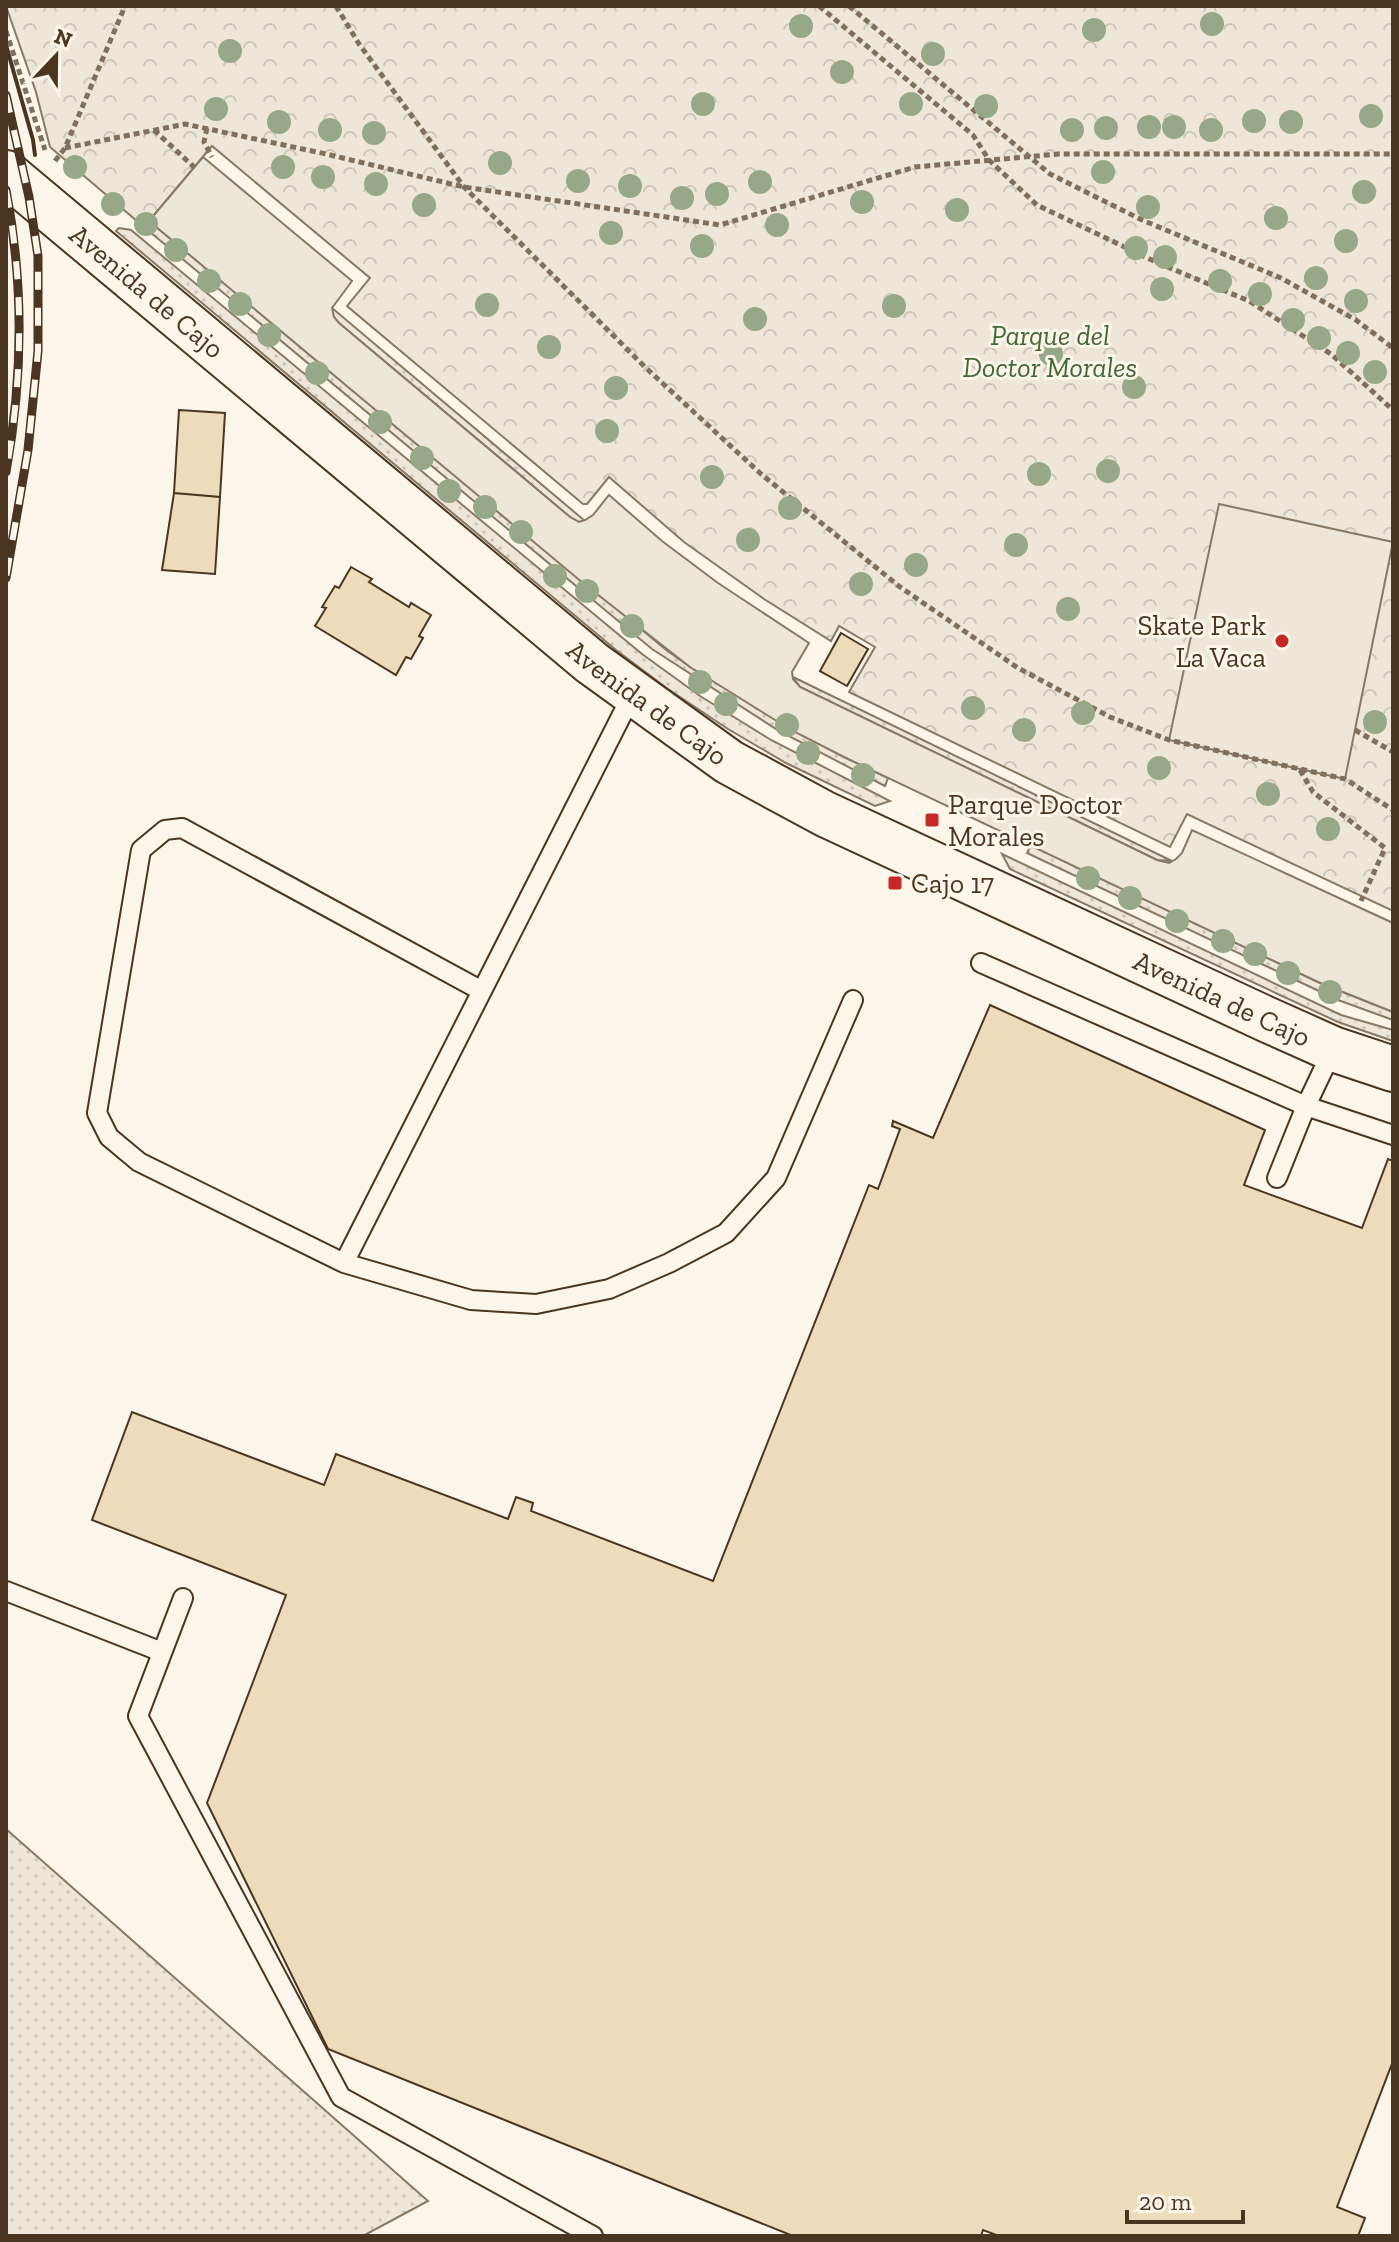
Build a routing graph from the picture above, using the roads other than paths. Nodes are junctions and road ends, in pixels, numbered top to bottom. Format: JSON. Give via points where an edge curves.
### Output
{"nodes":[{"id":1,"x":6,"y":173,"type":"edge"},
{"id":2,"x":633,"y":693,"type":"junction"},
{"id":3,"x":981,"y":963,"type":"dead end"},
{"id":4,"x":482,"y":991,"type":"junction"},
{"id":5,"x":853,"y":1000,"type":"dead end"},
{"id":6,"x":1333,"y":1049,"type":"junction"},
{"id":7,"x":1393,"y":1069,"type":"edge"},
{"id":8,"x":1306,"y":1106,"type":"junction"},
{"id":9,"x":1393,"y":1135,"type":"edge"},
{"id":10,"x":1277,"y":1178,"type":"dead end"},
{"id":11,"x":344,"y":1263,"type":"junction"},
{"id":12,"x":6,"y":1591,"type":"edge"},
{"id":13,"x":183,"y":1598,"type":"dead end"},
{"id":14,"x":162,"y":1652,"type":"junction"},
{"id":15,"x":593,"y":2236,"type":"edge"}],
"edges":[{"from":1,"to":2,"type":"highway","name":"Avenida de Cajo"},
{"from":2,"to":4,"type":"lane"},
{"from":2,"to":6,"type":"highway","name":"Avenida de Cajo","via":[[729,762],[825,814]]},
{"from":3,"to":8,"type":"lane"},
{"from":4,"to":11,"type":"lane"},
{"from":4,"to":11,"type":"lane","via":[[182,828],[165,830],[141,850],[97,1113],[109,1137],[139,1162]]},
{"from":5,"to":11,"type":"lane","via":[[776,1178],[726,1233],[669,1263],[609,1289],[536,1304],[471,1300]]},
{"from":6,"to":7,"type":"highway","name":"Avenida de Cajo"},
{"from":6,"to":8,"type":"lane"},
{"from":8,"to":9,"type":"lane"},
{"from":8,"to":10,"type":"lane"},
{"from":12,"to":14,"type":"lane"},
{"from":13,"to":14,"type":"lane"},
{"from":14,"to":15,"type":"lane","via":[[138,1716],[341,2097]]}]}
